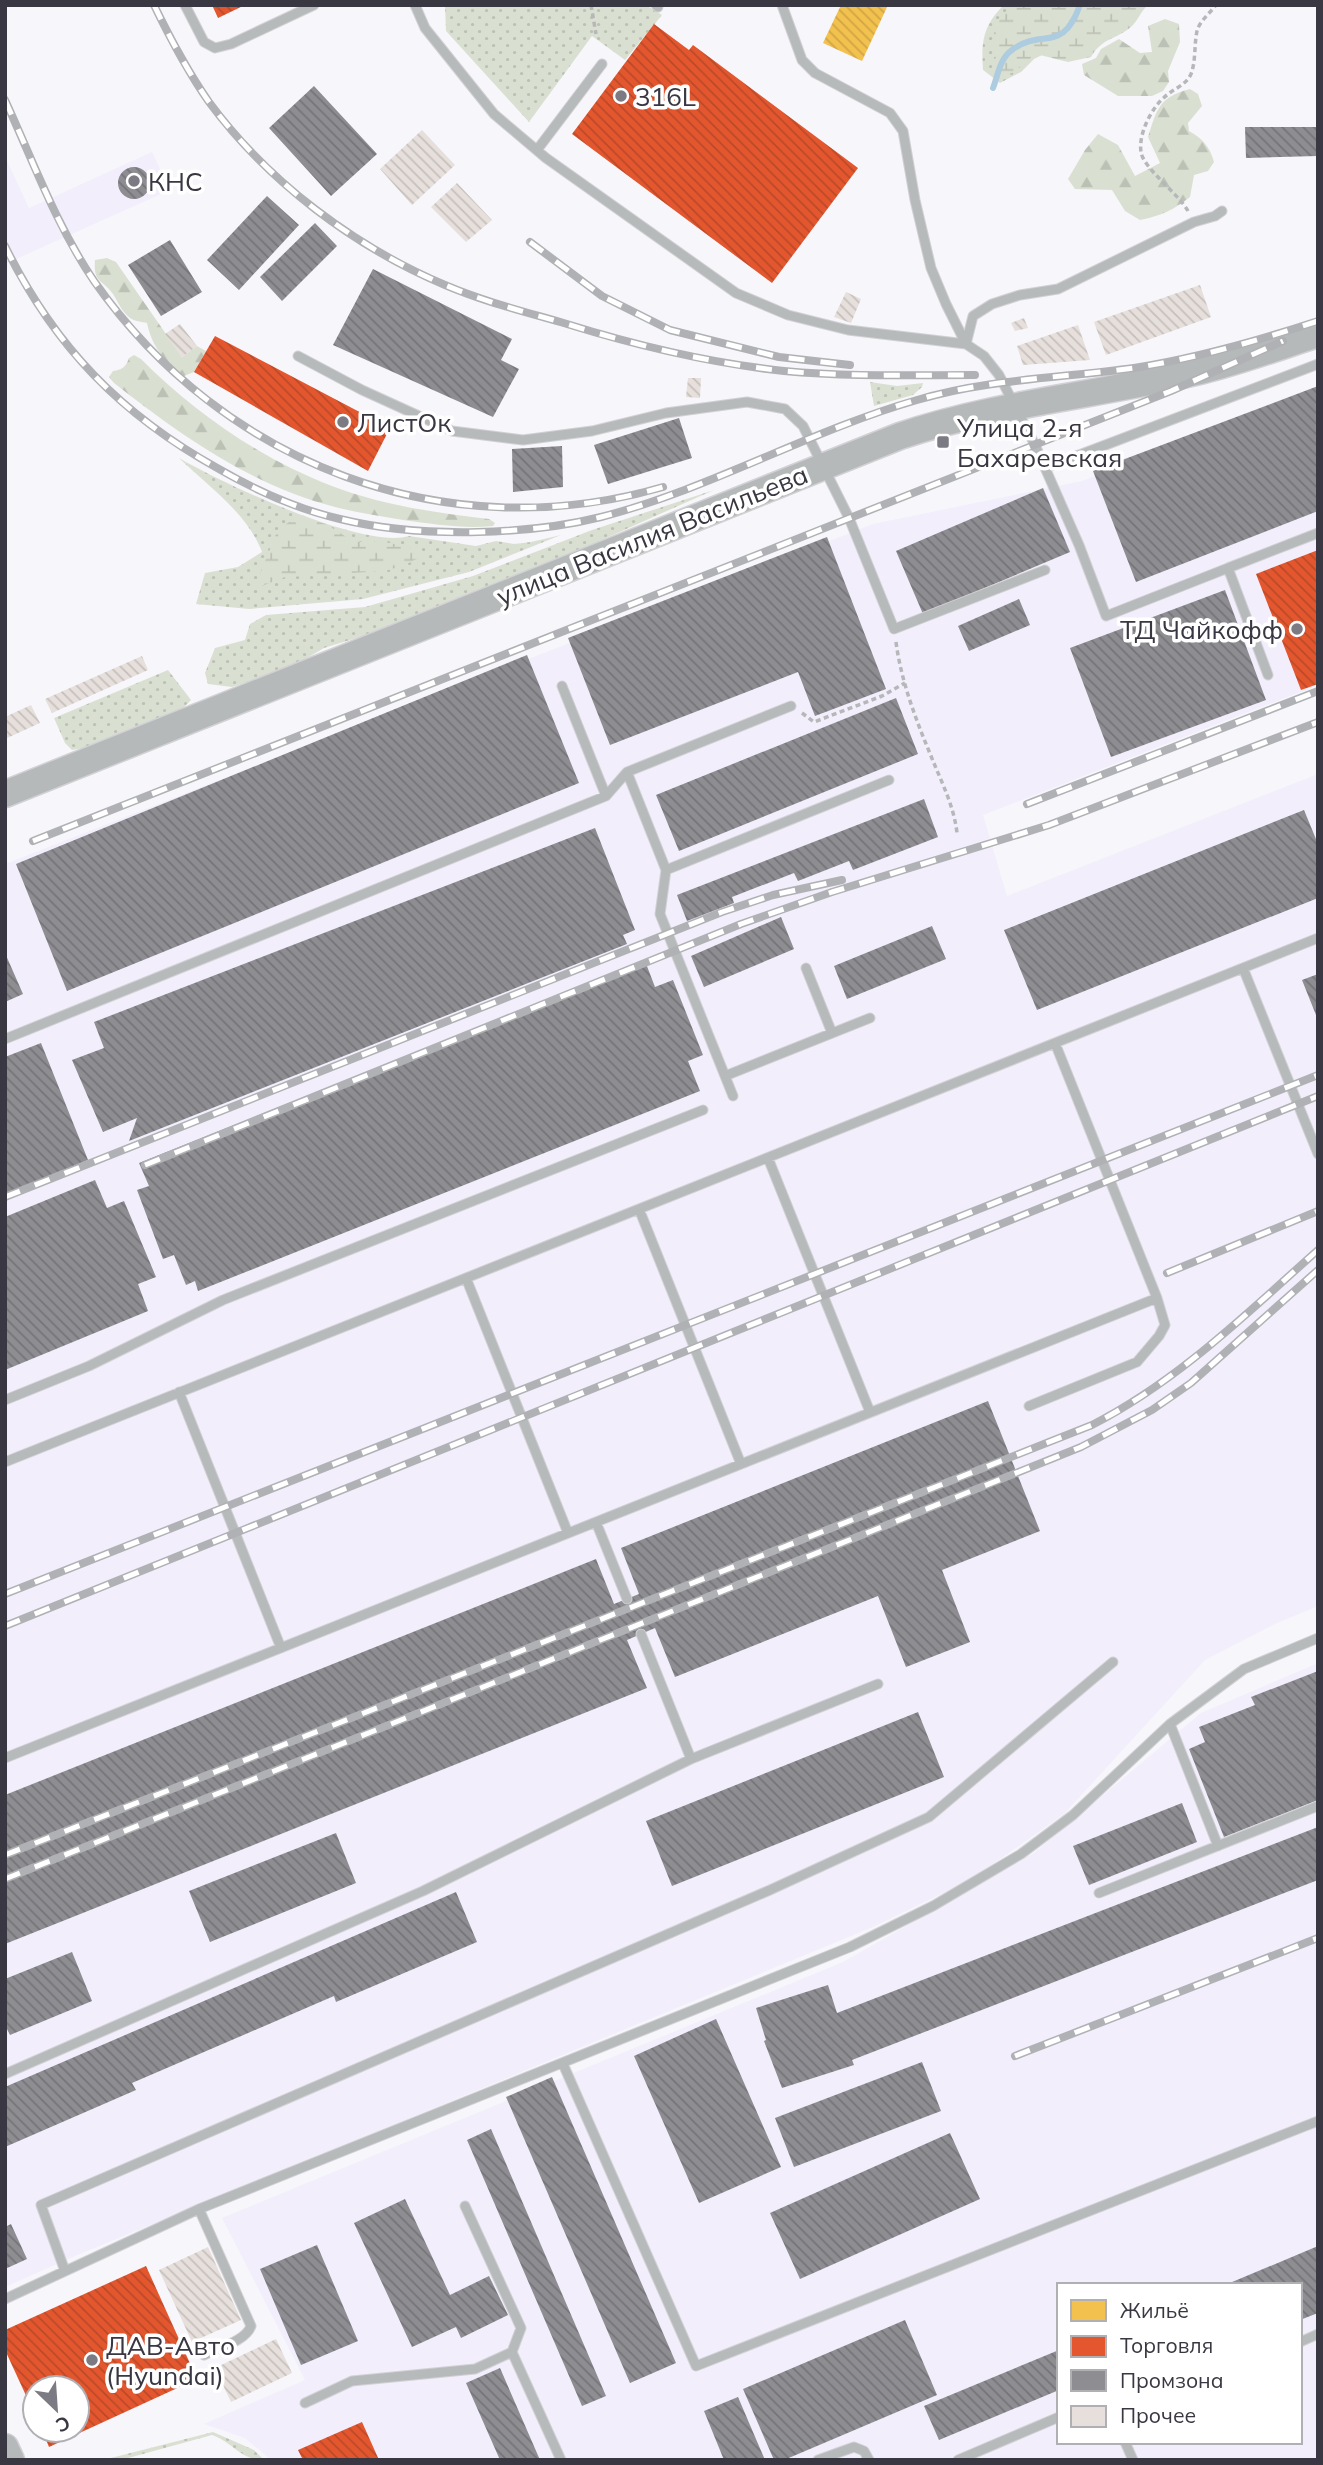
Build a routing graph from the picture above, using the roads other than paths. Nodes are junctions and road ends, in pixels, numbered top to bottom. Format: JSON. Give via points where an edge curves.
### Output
{"nodes":[{"id":1,"x":185,"y":5,"type":"edge"},
{"id":2,"x":314,"y":5,"type":"edge"},
{"id":3,"x":415,"y":5,"type":"edge"},
{"id":4,"x":782,"y":5,"type":"edge"},
{"id":5,"x":602,"y":64,"type":"dead end"},
{"id":6,"x":537,"y":150,"type":"junction"},
{"id":7,"x":1222,"y":211,"type":"dead end"},
{"id":8,"x":1318,"y":334,"type":"edge"},
{"id":9,"x":966,"y":344,"type":"junction"},
{"id":10,"x":298,"y":356,"type":"dead end"},
{"id":11,"x":1318,"y":364,"type":"edge"},
{"id":12,"x":1014,"y":407,"type":"junction"},
{"id":13,"x":823,"y":466,"type":"junction"},
{"id":14,"x":1045,"y":468,"type":"junction"},
{"id":15,"x":1318,"y":533,"type":"edge"},
{"id":16,"x":1228,"y":568,"type":"junction"},
{"id":17,"x":1045,"y":570,"type":"dead end"},
{"id":18,"x":1268,"y":675,"type":"dead end"},
{"id":19,"x":562,"y":686,"type":"dead end"},
{"id":20,"x":791,"y":706,"type":"road end"},
{"id":21,"x":627,"y":772,"type":"junction"},
{"id":22,"x":889,"y":780,"type":"dead end"},
{"id":23,"x":5,"y":794,"type":"edge"},
{"id":24,"x":606,"y":796,"type":"junction"},
{"id":25,"x":666,"y":870,"type":"junction"},
{"id":26,"x":1318,"y":938,"type":"edge"},
{"id":27,"x":806,"y":968,"type":"dead end"},
{"id":28,"x":1243,"y":968,"type":"junction"},
{"id":29,"x":870,"y":1018,"type":"dead end"},
{"id":30,"x":832,"y":1033,"type":"junction"},
{"id":31,"x":5,"y":1039,"type":"edge"},
{"id":32,"x":1055,"y":1043,"type":"junction"},
{"id":33,"x":726,"y":1076,"type":"junction"},
{"id":34,"x":733,"y":1096,"type":"dead end"},
{"id":35,"x":702,"y":1110,"type":"dead end"},
{"id":36,"x":1318,"y":1154,"type":"edge"},
{"id":37,"x":768,"y":1158,"type":"junction"},
{"id":38,"x":639,"y":1209,"type":"junction"},
{"id":39,"x":466,"y":1278,"type":"junction"},
{"id":40,"x":1157,"y":1298,"type":"junction"},
{"id":41,"x":179,"y":1392,"type":"junction"},
{"id":42,"x":5,"y":1400,"type":"edge"},
{"id":43,"x":1029,"y":1406,"type":"dead end"},
{"id":44,"x":870,"y":1412,"type":"junction"},
{"id":45,"x":5,"y":1462,"type":"edge"},
{"id":46,"x":741,"y":1464,"type":"junction"},
{"id":47,"x":596,"y":1522,"type":"junction"},
{"id":48,"x":568,"y":1533,"type":"junction"},
{"id":49,"x":627,"y":1599,"type":"dead end"},
{"id":50,"x":641,"y":1634,"type":"dead end"},
{"id":51,"x":1318,"y":1638,"type":"edge"},
{"id":52,"x":281,"y":1648,"type":"junction"},
{"id":53,"x":1113,"y":1662,"type":"dead end"},
{"id":54,"x":878,"y":1684,"type":"dead end"},
{"id":55,"x":1170,"y":1724,"type":"junction"},
{"id":56,"x":5,"y":1758,"type":"edge"},
{"id":57,"x":691,"y":1759,"type":"junction"},
{"id":58,"x":1318,"y":1806,"type":"edge"},
{"id":59,"x":1218,"y":1846,"type":"junction"},
{"id":60,"x":1099,"y":1893,"type":"dead end"},
{"id":61,"x":563,"y":2064,"type":"junction"},
{"id":62,"x":5,"y":2074,"type":"edge"},
{"id":63,"x":1318,"y":2121,"type":"edge"},
{"id":64,"x":465,"y":2206,"type":"dead end"},
{"id":65,"x":199,"y":2209,"type":"junction"},
{"id":66,"x":65,"y":2271,"type":"junction"},
{"id":67,"x":5,"y":2299,"type":"edge"},
{"id":68,"x":1318,"y":2334,"type":"edge"},
{"id":69,"x":1302,"y":2341,"type":"edge"},
{"id":70,"x":512,"y":2352,"type":"junction"},
{"id":71,"x":204,"y":2355,"type":"dead end"},
{"id":72,"x":304,"y":2403,"type":"dead end"},
{"id":73,"x":1057,"y":2418,"type":"edge"},
{"id":74,"x":1126,"y":2444,"type":"edge"},
{"id":75,"x":5,"y":2447,"type":"edge"},
{"id":76,"x":11,"y":2460,"type":"edge"},
{"id":77,"x":561,"y":2460,"type":"edge"},
{"id":78,"x":818,"y":2460,"type":"edge"},
{"id":79,"x":869,"y":2460,"type":"edge"},
{"id":80,"x":958,"y":2460,"type":"edge"},
{"id":81,"x":1133,"y":2460,"type":"edge"}],
"edges":[{"from":1,"to":2,"type":"lane","via":[[204,42],[215,48]]},
{"from":3,"to":6,"type":"lane","via":[[425,28],[494,114]]},
{"from":4,"to":9,"type":"lane","via":[[802,60],[815,73],[890,113],[903,131],[931,268]]},
{"from":5,"to":6,"type":"lane"},
{"from":6,"to":9,"type":"lane","via":[[736,293],[788,315],[848,330]]},
{"from":7,"to":9,"type":"lane","via":[[1058,289],[992,304],[973,316]]},
{"from":8,"to":12,"type":"main road","name":"улица Василия Васильева","via":[[1198,371]]},
{"from":9,"to":12,"type":"lane","via":[[989,361]]},
{"from":10,"to":13,"type":"lane","via":[[452,430],[523,440],[747,402],[786,409],[803,426]]},
{"from":11,"to":14,"type":"lane"},
{"from":12,"to":13,"type":"main road","name":"улица Василия Васильева","via":[[938,423]]},
{"from":12,"to":14,"type":"lane"},
{"from":13,"to":17,"type":"lane","via":[[894,629]]},
{"from":13,"to":23,"type":"main road","name":"улица Василия Васильева"},
{"from":14,"to":16,"type":"lane","via":[[1106,615]]},
{"from":15,"to":16,"type":"lane"},
{"from":16,"to":18,"type":"lane"},
{"from":19,"to":24,"type":"lane"},
{"from":20,"to":21,"type":"lane"},
{"from":21,"to":24,"type":"lane"},
{"from":21,"to":25,"type":"lane"},
{"from":22,"to":25,"type":"lane"},
{"from":24,"to":31,"type":"lane"},
{"from":25,"to":33,"type":"lane","via":[[660,914]]},
{"from":26,"to":28,"type":"lane"},
{"from":27,"to":30,"type":"lane"},
{"from":28,"to":32,"type":"lane"},
{"from":28,"to":36,"type":"lane"},
{"from":29,"to":30,"type":"lane"},
{"from":30,"to":33,"type":"lane"},
{"from":32,"to":37,"type":"lane"},
{"from":32,"to":40,"type":"lane"},
{"from":33,"to":34,"type":"lane"},
{"from":35,"to":42,"type":"lane","via":[[223,1300],[89,1366]]},
{"from":37,"to":38,"type":"lane"},
{"from":37,"to":44,"type":"lane"},
{"from":38,"to":39,"type":"lane"},
{"from":38,"to":46,"type":"lane"},
{"from":39,"to":41,"type":"lane"},
{"from":39,"to":48,"type":"lane"},
{"from":40,"to":43,"type":"lane","via":[[1165,1325],[1137,1362]]},
{"from":40,"to":44,"type":"lane"},
{"from":41,"to":45,"type":"lane"},
{"from":41,"to":52,"type":"lane"},
{"from":44,"to":46,"type":"lane"},
{"from":46,"to":47,"type":"lane"},
{"from":47,"to":48,"type":"lane"},
{"from":47,"to":49,"type":"lane"},
{"from":48,"to":52,"type":"lane"},
{"from":50,"to":57,"type":"lane"},
{"from":51,"to":55,"type":"lane","via":[[1244,1669]]},
{"from":52,"to":56,"type":"lane"},
{"from":53,"to":66,"type":"lane","via":[[929,1817],[41,2205]]},
{"from":54,"to":57,"type":"lane"},
{"from":55,"to":59,"type":"lane"},
{"from":55,"to":61,"type":"lane","via":[[1073,1815],[1021,1854],[933,1906],[850,1947]]},
{"from":57,"to":62,"type":"lane","via":[[423,1891]]},
{"from":58,"to":59,"type":"lane"},
{"from":59,"to":60,"type":"lane"},
{"from":61,"to":63,"type":"lane","via":[[696,2366]]},
{"from":61,"to":65,"type":"lane"},
{"from":64,"to":70,"type":"lane","via":[[520,2328]]},
{"from":65,"to":66,"type":"lane"},
{"from":65,"to":71,"type":"lane","via":[[251,2326],[241,2338]]},
{"from":66,"to":67,"type":"lane"},
{"from":68,"to":69,"type":"lane"},
{"from":70,"to":72,"type":"lane","via":[[475,2369],[352,2381]]},
{"from":70,"to":77,"type":"lane"},
{"from":73,"to":80,"type":"lane"},
{"from":74,"to":81,"type":"lane"},
{"from":75,"to":76,"type":"main road"},
{"from":78,"to":79,"type":"lane","via":[[854,2446]]}]}
